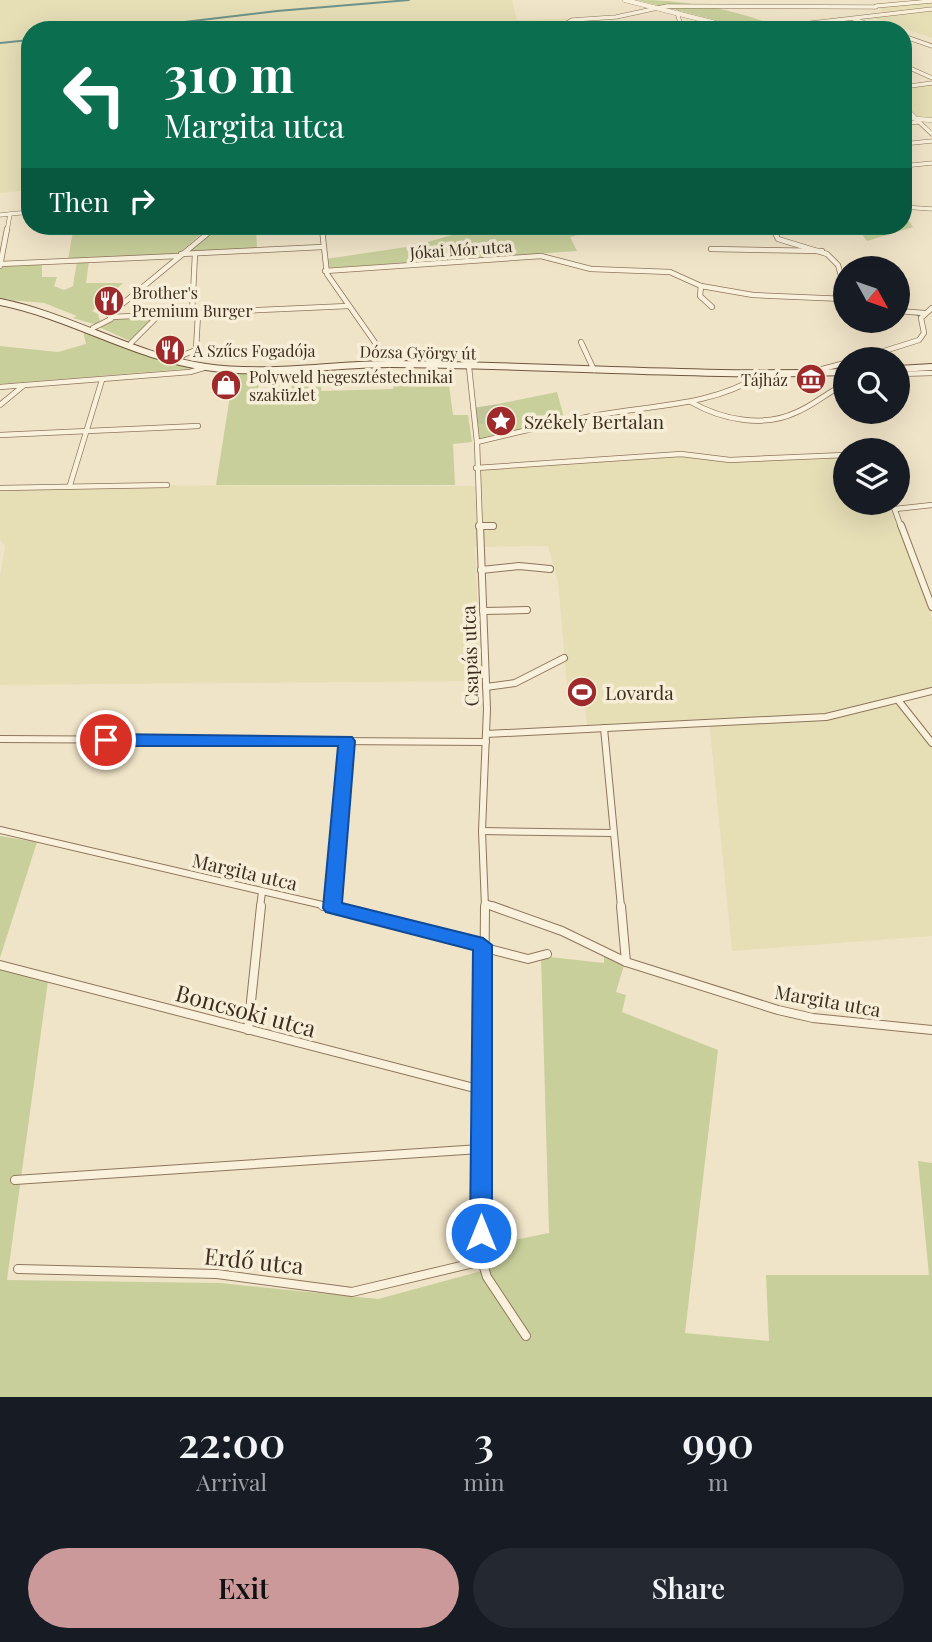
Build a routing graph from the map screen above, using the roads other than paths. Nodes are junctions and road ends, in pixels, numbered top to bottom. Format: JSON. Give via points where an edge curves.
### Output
{"nodes":[{"id":1,"x":625,"y":0,"type":"edge"},
{"id":2,"x":666,"y":0,"type":"edge"},
{"id":3,"x":761,"y":0,"type":"edge"},
{"id":4,"x":873,"y":0,"type":"edge"},
{"id":5,"x":932,"y":1,"type":"edge"},
{"id":6,"x":667,"y":6,"type":"junction"},
{"id":7,"x":764,"y":6,"type":"junction"},
{"id":8,"x":876,"y":6,"type":"junction"},
{"id":9,"x":660,"y":8,"type":"junction"},
{"id":10,"x":932,"y":9,"type":"edge"},
{"id":11,"x":677,"y":12,"type":"junction"},
{"id":12,"x":882,"y":16,"type":"junction"},
{"id":13,"x":852,"y":19,"type":"junction"},
{"id":14,"x":570,"y":21,"type":"edge"},
{"id":15,"x":680,"y":21,"type":"edge"},
{"id":16,"x":710,"y":21,"type":"edge"},
{"id":17,"x":832,"y":21,"type":"edge"},
{"id":18,"x":858,"y":21,"type":"edge"},
{"id":19,"x":912,"y":39,"type":"edge"},
{"id":20,"x":932,"y":46,"type":"edge"},
{"id":21,"x":912,"y":70,"type":"edge"},
{"id":22,"x":932,"y":80,"type":"edge"},
{"id":23,"x":912,"y":85,"type":"edge"},
{"id":24,"x":912,"y":116,"type":"edge"},
{"id":25,"x":912,"y":118,"type":"edge"},
{"id":26,"x":915,"y":119,"type":"junction"},
{"id":27,"x":912,"y":120,"type":"edge"},
{"id":28,"x":932,"y":120,"type":"edge"},
{"id":29,"x":932,"y":134,"type":"edge"},
{"id":30,"x":932,"y":141,"type":"edge"},
{"id":31,"x":912,"y":143,"type":"edge"},
{"id":32,"x":932,"y":163,"type":"edge"},
{"id":33,"x":912,"y":165,"type":"edge"},
{"id":34,"x":912,"y":208,"type":"edge"},
{"id":35,"x":932,"y":209,"type":"edge"},
{"id":36,"x":21,"y":213,"type":"edge"},
{"id":37,"x":10,"y":214,"type":"junction"},
{"id":38,"x":0,"y":215,"type":"edge"},
{"id":39,"x":205,"y":235,"type":"edge"},
{"id":40,"x":322,"y":235,"type":"edge"},
{"id":41,"x":776,"y":235,"type":"edge"},
{"id":42,"x":323,"y":247,"type":"junction"},
{"id":43,"x":1,"y":249,"type":"edge"},
{"id":44,"x":711,"y":250,"type":"dead end"},
{"id":45,"x":822,"y":251,"type":"junction"},
{"id":46,"x":195,"y":254,"type":"junction"},
{"id":47,"x":180,"y":255,"type":"junction"},
{"id":48,"x":833,"y":261,"type":"edge"},
{"id":49,"x":0,"y":265,"type":"edge"},
{"id":50,"x":325,"y":271,"type":"junction"},
{"id":51,"x":701,"y":286,"type":"junction"},
{"id":52,"x":833,"y":299,"type":"edge"},
{"id":53,"x":0,"y":302,"type":"edge"},
{"id":54,"x":348,"y":306,"type":"junction"},
{"id":55,"x":712,"y":307,"type":"dead end"},
{"id":56,"x":932,"y":307,"type":"edge"},
{"id":57,"x":910,"y":312,"type":"edge"},
{"id":58,"x":924,"y":313,"type":"junction"},
{"id":59,"x":195,"y":314,"type":"junction"},
{"id":60,"x":159,"y":315,"type":"junction"},
{"id":61,"x":111,"y":317,"type":"junction"},
{"id":62,"x":93,"y":328,"type":"junction"},
{"id":63,"x":924,"y":333,"type":"junction"},
{"id":64,"x":932,"y":334,"type":"edge"},
{"id":65,"x":581,"y":342,"type":"dead end"},
{"id":66,"x":131,"y":343,"type":"junction"},
{"id":67,"x":899,"y":347,"type":"edge"},
{"id":68,"x":179,"y":361,"type":"junction"},
{"id":69,"x":390,"y":364,"type":"junction"},
{"id":70,"x":833,"y":366,"type":"edge"},
{"id":71,"x":207,"y":367,"type":"junction"},
{"id":72,"x":469,"y":367,"type":"junction"},
{"id":73,"x":932,"y":367,"type":"edge"},
{"id":74,"x":594,"y":370,"type":"junction"},
{"id":75,"x":910,"y":370,"type":"edge"},
{"id":76,"x":910,"y":372,"type":"edge"},
{"id":77,"x":833,"y":373,"type":"edge"},
{"id":78,"x":932,"y":373,"type":"edge"},
{"id":79,"x":806,"y":374,"type":"junction"},
{"id":80,"x":759,"y":376,"type":"junction"},
{"id":81,"x":102,"y":380,"type":"junction"},
{"id":82,"x":23,"y":386,"type":"junction"},
{"id":83,"x":0,"y":387,"type":"edge"},
{"id":84,"x":833,"y":391,"type":"edge"},
{"id":85,"x":691,"y":402,"type":"junction"},
{"id":86,"x":0,"y":405,"type":"edge"},
{"id":87,"x":198,"y":426,"type":"dead end"},
{"id":88,"x":88,"y":430,"type":"junction"},
{"id":89,"x":0,"y":435,"type":"edge"},
{"id":90,"x":477,"y":442,"type":"junction"},
{"id":91,"x":833,"y":456,"type":"edge"},
{"id":92,"x":476,"y":468,"type":"junction"},
{"id":93,"x":70,"y":485,"type":"junction"},
{"id":94,"x":167,"y":485,"type":"dead end"},
{"id":95,"x":0,"y":488,"type":"edge"},
{"id":96,"x":932,"y":505,"type":"edge"},
{"id":97,"x":910,"y":506,"type":"edge"},
{"id":98,"x":896,"y":515,"type":"edge"},
{"id":99,"x":479,"y":526,"type":"junction"},
{"id":100,"x":493,"y":526,"type":"dead end"},
{"id":101,"x":550,"y":569,"type":"dead end"},
{"id":102,"x":481,"y":570,"type":"junction"},
{"id":103,"x":932,"y":589,"type":"edge"},
{"id":104,"x":923,"y":590,"type":"junction"},
{"id":105,"x":932,"y":607,"type":"edge"},
{"id":106,"x":527,"y":610,"type":"dead end"},
{"id":107,"x":483,"y":611,"type":"junction"},
{"id":108,"x":564,"y":658,"type":"dead end"},
{"id":109,"x":486,"y":688,"type":"junction"},
{"id":110,"x":932,"y":691,"type":"edge"},
{"id":111,"x":898,"y":700,"type":"junction"},
{"id":112,"x":487,"y":725,"type":"junction"},
{"id":113,"x":604,"y":728,"type":"junction"},
{"id":114,"x":499,"y":733,"type":"junction"},
{"id":115,"x":486,"y":738,"type":"junction"},
{"id":116,"x":0,"y":740,"type":"edge"},
{"id":117,"x":346,"y":741,"type":"junction"},
{"id":118,"x":932,"y":743,"type":"edge"},
{"id":119,"x":0,"y":830,"type":"edge"},
{"id":120,"x":482,"y":831,"type":"junction"},
{"id":121,"x":612,"y":833,"type":"junction"},
{"id":122,"x":262,"y":892,"type":"junction"},
{"id":123,"x":485,"y":903,"type":"junction"},
{"id":124,"x":332,"y":908,"type":"junction"},
{"id":125,"x":483,"y":945,"type":"junction"},
{"id":126,"x":547,"y":954,"type":"dead end"},
{"id":127,"x":626,"y":962,"type":"junction"},
{"id":128,"x":0,"y":965,"type":"edge"},
{"id":129,"x":248,"y":1030,"type":"junction"},
{"id":130,"x":932,"y":1030,"type":"edge"},
{"id":131,"x":482,"y":1090,"type":"junction"},
{"id":132,"x":481,"y":1149,"type":"junction"},
{"id":133,"x":15,"y":1180,"type":"dead end"},
{"id":134,"x":482,"y":1261,"type":"junction"},
{"id":135,"x":18,"y":1269,"type":"dead end"},
{"id":136,"x":526,"y":1336,"type":"dead end"}],
"edges":[{"from":1,"to":9,"type":"street"},
{"from":2,"to":6,"type":"street","via":[[670,2]]},
{"from":3,"to":7,"type":"street"},
{"from":4,"to":8,"type":"street"},
{"from":5,"to":8,"type":"street"},
{"from":6,"to":7,"type":"street"},
{"from":6,"to":9,"type":"street"},
{"from":7,"to":8,"type":"street"},
{"from":8,"to":12,"type":"street"},
{"from":9,"to":11,"type":"street"},
{"from":9,"to":14,"type":"street"},
{"from":10,"to":12,"type":"street"},
{"from":11,"to":15,"type":"street"},
{"from":11,"to":16,"type":"street"},
{"from":12,"to":13,"type":"street"},
{"from":13,"to":17,"type":"street"},
{"from":13,"to":18,"type":"street"},
{"from":19,"to":20,"type":"street"},
{"from":21,"to":22,"type":"street"},
{"from":22,"to":23,"type":"street"},
{"from":24,"to":26,"type":"street"},
{"from":25,"to":26,"type":"street"},
{"from":26,"to":27,"type":"street"},
{"from":26,"to":28,"type":"street"},
{"from":26,"to":29,"type":"street"},
{"from":30,"to":31,"type":"street"},
{"from":32,"to":33,"type":"street"},
{"from":34,"to":35,"type":"street"},
{"from":36,"to":37,"type":"street"},
{"from":37,"to":38,"type":"street"},
{"from":37,"to":43,"type":"street"},
{"from":39,"to":47,"type":"street"},
{"from":40,"to":42,"type":"street"},
{"from":41,"to":45,"type":"street"},
{"from":42,"to":46,"type":"street"},
{"from":42,"to":50,"type":"street"},
{"from":43,"to":49,"type":"street"},
{"from":44,"to":45,"type":"street"},
{"from":45,"to":48,"type":"street"},
{"from":46,"to":47,"type":"street"},
{"from":46,"to":59,"type":"street"},
{"from":47,"to":49,"type":"street"},
{"from":47,"to":61,"type":"street"},
{"from":50,"to":51,"type":"street","name":"Jókai Mór utca","via":[[541,256],[591,269],[673,273]]},
{"from":50,"to":54,"type":"street"},
{"from":51,"to":52,"type":"street","name":"Jókai Mór utca","via":[[763,296]]},
{"from":51,"to":55,"type":"street","via":[[700,296]]},
{"from":53,"to":62,"type":"main road","name":"Dózsa György út","via":[[51,312]]},
{"from":54,"to":59,"type":"street"},
{"from":54,"to":69,"type":"street"},
{"from":56,"to":58,"type":"street"},
{"from":57,"to":58,"type":"street"},
{"from":58,"to":63,"type":"street"},
{"from":59,"to":60,"type":"street"},
{"from":59,"to":68,"type":"street","via":[[196,350]]},
{"from":60,"to":61,"type":"street"},
{"from":60,"to":66,"type":"street"},
{"from":61,"to":62,"type":"street"},
{"from":62,"to":66,"type":"main road","name":"Dózsa György út"},
{"from":63,"to":64,"type":"street"},
{"from":63,"to":67,"type":"street","via":[[916,342]]},
{"from":65,"to":74,"type":"street"},
{"from":66,"to":68,"type":"main road","name":"Dózsa György út"},
{"from":68,"to":71,"type":"main road","name":"Dózsa György út"},
{"from":69,"to":71,"type":"main road","name":"Dózsa György út"},
{"from":69,"to":72,"type":"main road","name":"Dózsa György út"},
{"from":70,"to":79,"type":"street"},
{"from":71,"to":81,"type":"street"},
{"from":72,"to":74,"type":"main road","name":"Dózsa György út"},
{"from":72,"to":90,"type":"street","name":"Csapás utca"},
{"from":73,"to":75,"type":"main road"},
{"from":74,"to":80,"type":"main road","name":"Dózsa György út"},
{"from":76,"to":78,"type":"street"},
{"from":77,"to":79,"type":"main road","name":"Dózsa György út"},
{"from":79,"to":80,"type":"main road","name":"Dózsa György út"},
{"from":80,"to":85,"type":"street"},
{"from":81,"to":82,"type":"street"},
{"from":81,"to":88,"type":"street"},
{"from":82,"to":83,"type":"street"},
{"from":82,"to":86,"type":"street"},
{"from":84,"to":85,"type":"street","via":[[800,412],[778,419],[711,414]]},
{"from":85,"to":90,"type":"street","via":[[599,415]]},
{"from":87,"to":88,"type":"street"},
{"from":88,"to":89,"type":"street"},
{"from":88,"to":93,"type":"street"},
{"from":90,"to":92,"type":"street","name":"Csapás utca"},
{"from":91,"to":92,"type":"street","via":[[730,460],[681,454]]},
{"from":92,"to":99,"type":"street","name":"Csapás utca"},
{"from":93,"to":94,"type":"street"},
{"from":93,"to":95,"type":"street"},
{"from":96,"to":97,"type":"street"},
{"from":98,"to":104,"type":"street"},
{"from":99,"to":100,"type":"street"},
{"from":99,"to":102,"type":"street","name":"Csapás utca"},
{"from":101,"to":102,"type":"street"},
{"from":102,"to":107,"type":"street","name":"Csapás utca"},
{"from":103,"to":104,"type":"street"},
{"from":104,"to":105,"type":"street"},
{"from":106,"to":107,"type":"street"},
{"from":107,"to":109,"type":"street","name":"Csapás utca"},
{"from":108,"to":109,"type":"street","via":[[516,683]]},
{"from":109,"to":112,"type":"street","name":"Csapás utca"},
{"from":110,"to":111,"type":"street"},
{"from":111,"to":113,"type":"street","via":[[826,717]]},
{"from":111,"to":118,"type":"street"},
{"from":112,"to":114,"type":"street"},
{"from":112,"to":115,"type":"street","name":"Csapás utca"},
{"from":113,"to":114,"type":"street"},
{"from":113,"to":121,"type":"street"},
{"from":114,"to":115,"type":"street"},
{"from":115,"to":117,"type":"street"},
{"from":115,"to":120,"type":"street","name":"Csapás utca"},
{"from":116,"to":117,"type":"street"},
{"from":117,"to":124,"type":"street"},
{"from":119,"to":122,"type":"street","name":"Margita utca"},
{"from":120,"to":121,"type":"street"},
{"from":120,"to":123,"type":"street","name":"Csapás utca"},
{"from":121,"to":127,"type":"street"},
{"from":122,"to":124,"type":"street","name":"Margita utca"},
{"from":122,"to":129,"type":"street"},
{"from":123,"to":125,"type":"street","name":"Csapás utca"},
{"from":123,"to":127,"type":"street","name":"Margita utca"},
{"from":124,"to":125,"type":"street","name":"Margita utca"},
{"from":125,"to":126,"type":"street","name":"Margita utca","via":[[528,958]]},
{"from":125,"to":131,"type":"street","name":"Csapás utca"},
{"from":127,"to":130,"type":"street","name":"Margita utca","via":[[793,1014]]},
{"from":128,"to":129,"type":"street","name":"Boncsoki utca"},
{"from":129,"to":131,"type":"street","name":"Boncsoki utca"},
{"from":131,"to":132,"type":"street","name":"Csapás utca"},
{"from":132,"to":133,"type":"street"},
{"from":132,"to":134,"type":"street","name":"Csapás utca"},
{"from":134,"to":135,"type":"street","name":"Erdő utca","via":[[352,1292],[217,1274]]},
{"from":134,"to":136,"type":"street","via":[[486,1277]]}]}
